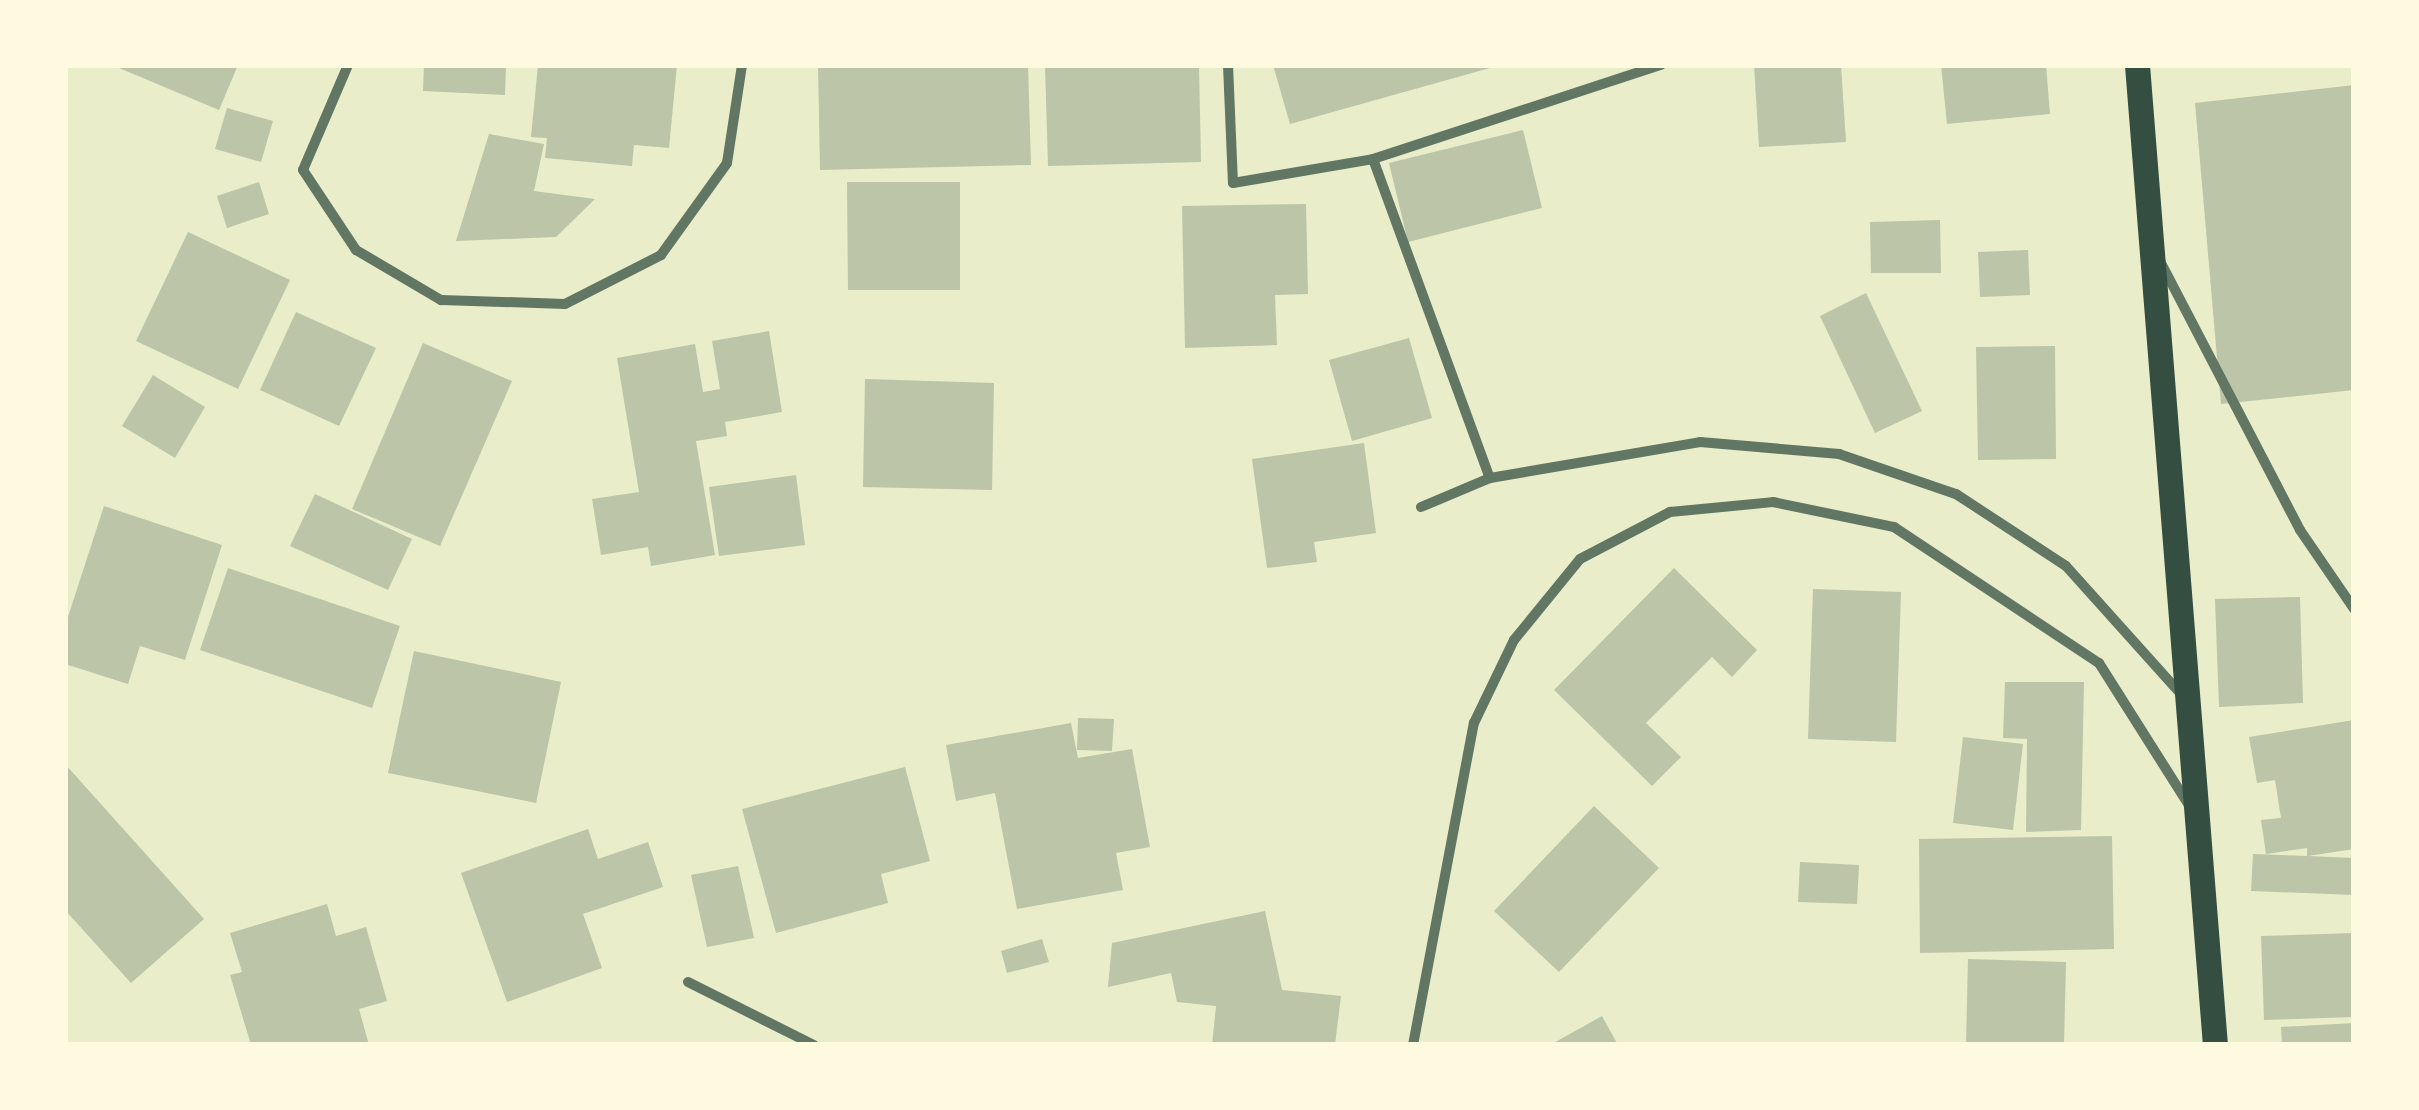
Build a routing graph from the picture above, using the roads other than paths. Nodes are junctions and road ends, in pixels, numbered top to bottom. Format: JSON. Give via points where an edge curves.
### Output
{"nodes":[{"id":1,"x":348,"y":65,"type":"edge"},
{"id":2,"x":742,"y":65,"type":"edge"},
{"id":3,"x":1228,"y":65,"type":"edge"},
{"id":4,"x":1661,"y":65,"type":"edge"},
{"id":5,"x":2137,"y":65,"type":"edge"},
{"id":6,"x":1373,"y":159,"type":"junction"},
{"id":7,"x":2152,"y":246,"type":"junction"},
{"id":8,"x":1490,"y":478,"type":"junction"},
{"id":9,"x":1420,"y":507,"type":"dead end"},
{"id":10,"x":2354,"y":609,"type":"edge"},
{"id":11,"x":2188,"y":701,"type":"junction"},
{"id":12,"x":2196,"y":818,"type":"junction"},
{"id":13,"x":688,"y":982,"type":"dead end"},
{"id":14,"x":814,"y":1045,"type":"edge"},
{"id":15,"x":1413,"y":1045,"type":"edge"},
{"id":16,"x":2215,"y":1045,"type":"edge"}],
"edges":[{"from":1,"to":2,"type":"street","via":[[303,170],[356,250],[441,300],[565,304],[662,254],[727,163]]},
{"from":3,"to":6,"type":"street","via":[[1233,183]]},
{"from":4,"to":6,"type":"street"},
{"from":5,"to":7,"type":"main road"},
{"from":6,"to":8,"type":"street"},
{"from":7,"to":10,"type":"street","via":[[2300,530]]},
{"from":7,"to":11,"type":"main road"},
{"from":8,"to":9,"type":"street"},
{"from":8,"to":11,"type":"street","via":[[1700,442],[1839,454],[1956,494],[2066,566]]},
{"from":11,"to":12,"type":"main road"},
{"from":12,"to":15,"type":"street","via":[[2099,663],[1894,526],[1773,502],[1670,512],[1580,559],[1514,640],[1474,723]]},
{"from":12,"to":16,"type":"main road"},
{"from":13,"to":14,"type":"street"}]}
